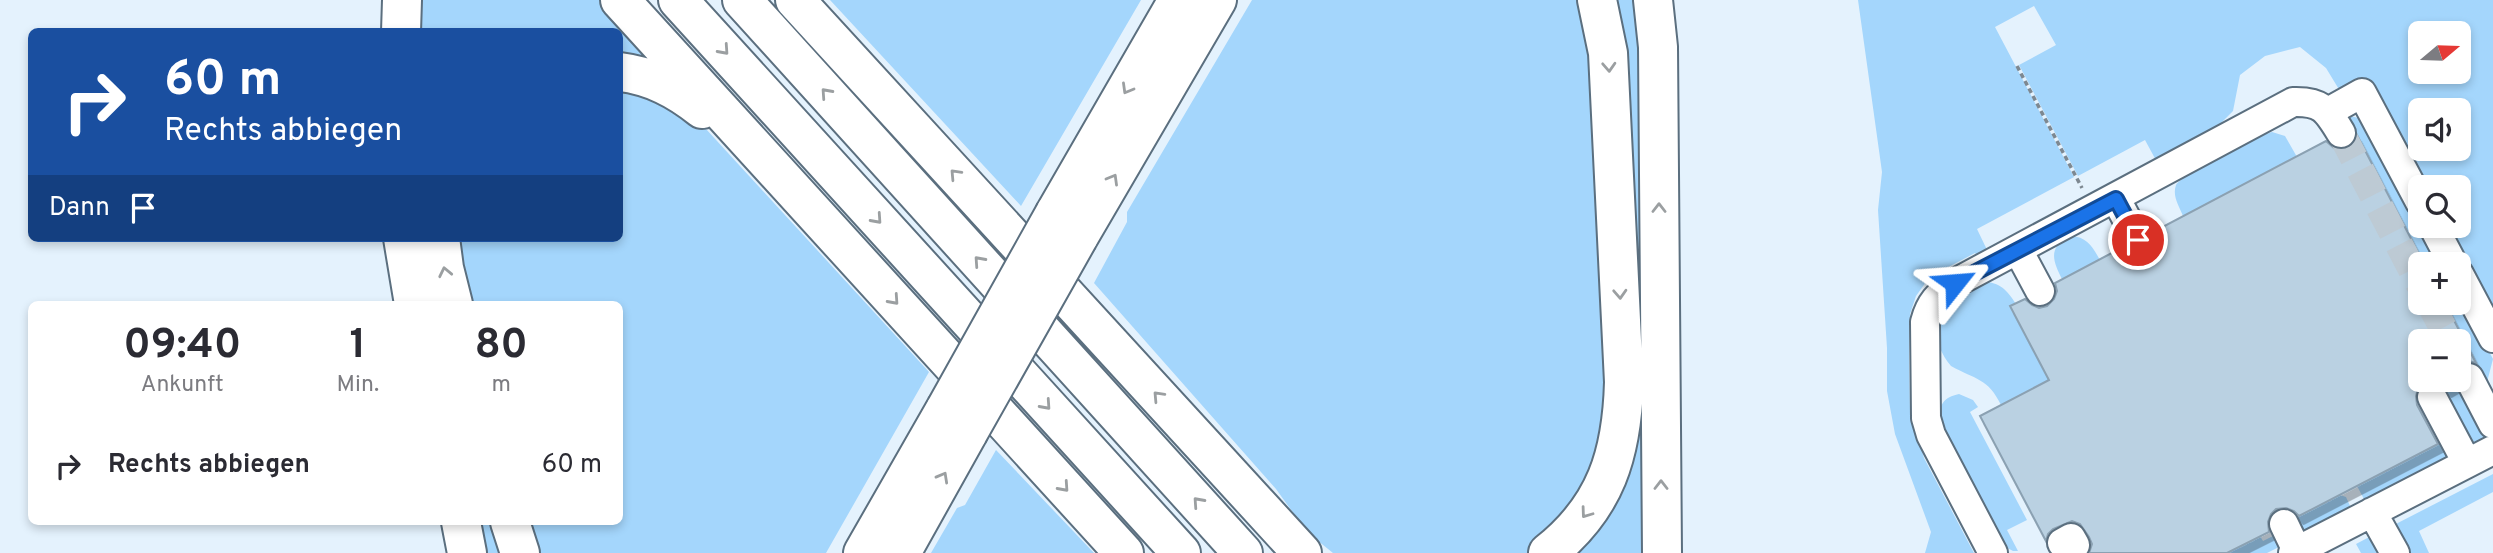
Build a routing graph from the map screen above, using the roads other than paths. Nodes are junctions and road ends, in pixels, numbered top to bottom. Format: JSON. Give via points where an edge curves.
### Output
{"nodes":[{"id":1,"x":402,"y":0,"type":"edge"},
{"id":2,"x":620,"y":0,"type":"edge"},
{"id":3,"x":678,"y":0,"type":"edge"},
{"id":4,"x":742,"y":0,"type":"edge"},
{"id":5,"x":795,"y":0,"type":"edge"},
{"id":6,"x":1178,"y":0,"type":"edge"},
{"id":7,"x":1217,"y":0,"type":"edge"},
{"id":8,"x":1230,"y":0,"type":"edge"},
{"id":9,"x":1598,"y":0,"type":"edge"},
{"id":10,"x":1653,"y":0,"type":"edge"},
{"id":11,"x":401,"y":28,"type":"edge"},
{"id":12,"x":623,"y":72,"type":"edge"},
{"id":13,"x":1170,"y":83,"type":"junction"},
{"id":14,"x":766,"y":159,"type":"junction"},
{"id":15,"x":2408,"y":179,"type":"edge"},
{"id":16,"x":2105,"y":204,"type":"junction"},
{"id":17,"x":1067,"y":225,"type":"junction"},
{"id":18,"x":2138,"y":240,"type":"dead end"},
{"id":19,"x":404,"y":242,"type":"edge"},
{"id":20,"x":441,"y":242,"type":"edge"},
{"id":21,"x":2018,"y":250,"type":"junction"},
{"id":22,"x":2040,"y":291,"type":"dead end"},
{"id":23,"x":2471,"y":297,"type":"edge"},
{"id":24,"x":414,"y":301,"type":"edge"},
{"id":25,"x":452,"y":301,"type":"edge"},
{"id":26,"x":2493,"y":338,"type":"edge"},
{"id":27,"x":2432,"y":397,"type":"dead end"},
{"id":28,"x":2493,"y":450,"type":"edge"},
{"id":29,"x":2467,"y":463,"type":"junction"},
{"id":30,"x":1249,"y":495,"type":"junction"},
{"id":31,"x":2372,"y":512,"type":"junction"},
{"id":32,"x":2284,"y":524,"type":"dead end"},
{"id":33,"x":462,"y":525,"type":"edge"},
{"id":34,"x":511,"y":525,"type":"edge"},
{"id":35,"x":908,"y":530,"type":"edge"},
{"id":36,"x":2295,"y":552,"type":"edge"},
{"id":37,"x":467,"y":553,"type":"edge"},
{"id":38,"x":520,"y":553,"type":"edge"},
{"id":39,"x":842,"y":553,"type":"edge"},
{"id":40,"x":863,"y":553,"type":"edge"},
{"id":41,"x":1124,"y":553,"type":"edge"},
{"id":42,"x":1181,"y":553,"type":"edge"},
{"id":43,"x":1244,"y":553,"type":"edge"},
{"id":44,"x":1301,"y":553,"type":"edge"},
{"id":45,"x":1318,"y":553,"type":"edge"},
{"id":46,"x":1548,"y":553,"type":"edge"},
{"id":47,"x":1662,"y":553,"type":"edge"},
{"id":48,"x":1993,"y":553,"type":"edge"},
{"id":49,"x":2395,"y":553,"type":"edge"}],
"edges":[{"from":1,"to":11,"type":"highway"},
{"from":2,"to":14,"type":"highway"},
{"from":3,"to":42,"type":"highway","one_way":true},
{"from":43,"to":4,"type":"highway","one_way":true},
{"from":30,"to":5,"type":"highway","one_way":true},
{"from":6,"to":17,"type":"highway","one_way":true},
{"from":7,"to":13,"type":"highway"},
{"from":8,"to":13,"type":"highway"},
{"from":9,"to":46,"type":"highway","one_way":true,"via":[[1608,53],[1622,424],[1604,485],[1576,526]]},
{"from":47,"to":10,"type":"highway","one_way":true,"via":[[1658,47]]},
{"from":12,"to":14,"type":"highway","via":[[670,86]]},
{"from":17,"to":13,"type":"highway","one_way":true},
{"from":14,"to":41,"type":"highway","one_way":true},
{"from":15,"to":16,"type":"lane","via":[[2362,93],[2335,122],[2308,102],[2293,102]]},
{"from":16,"to":18,"type":"lane"},
{"from":16,"to":21,"type":"lane"},
{"from":17,"to":35,"type":"highway","bridge":true,"via":[[957,421]]},
{"from":19,"to":24,"type":"highway"},
{"from":25,"to":20,"type":"highway","one_way":true},
{"from":21,"to":22,"type":"lane"},
{"from":21,"to":48,"type":"lane","via":[[1937,296],[1925,322],[1926,418],[1931,436]]},
{"from":23,"to":26,"type":"lane"},
{"from":27,"to":29,"type":"lane"},
{"from":28,"to":29,"type":"lane"},
{"from":29,"to":31,"type":"lane"},
{"from":30,"to":44,"type":"highway"},
{"from":30,"to":45,"type":"highway"},
{"from":31,"to":36,"type":"lane"},
{"from":31,"to":49,"type":"lane"},
{"from":32,"to":36,"type":"lane"},
{"from":33,"to":37,"type":"highway"},
{"from":34,"to":38,"type":"highway"},
{"from":35,"to":39,"type":"highway","via":[[867,509]]},
{"from":35,"to":40,"type":"highway"}]}
